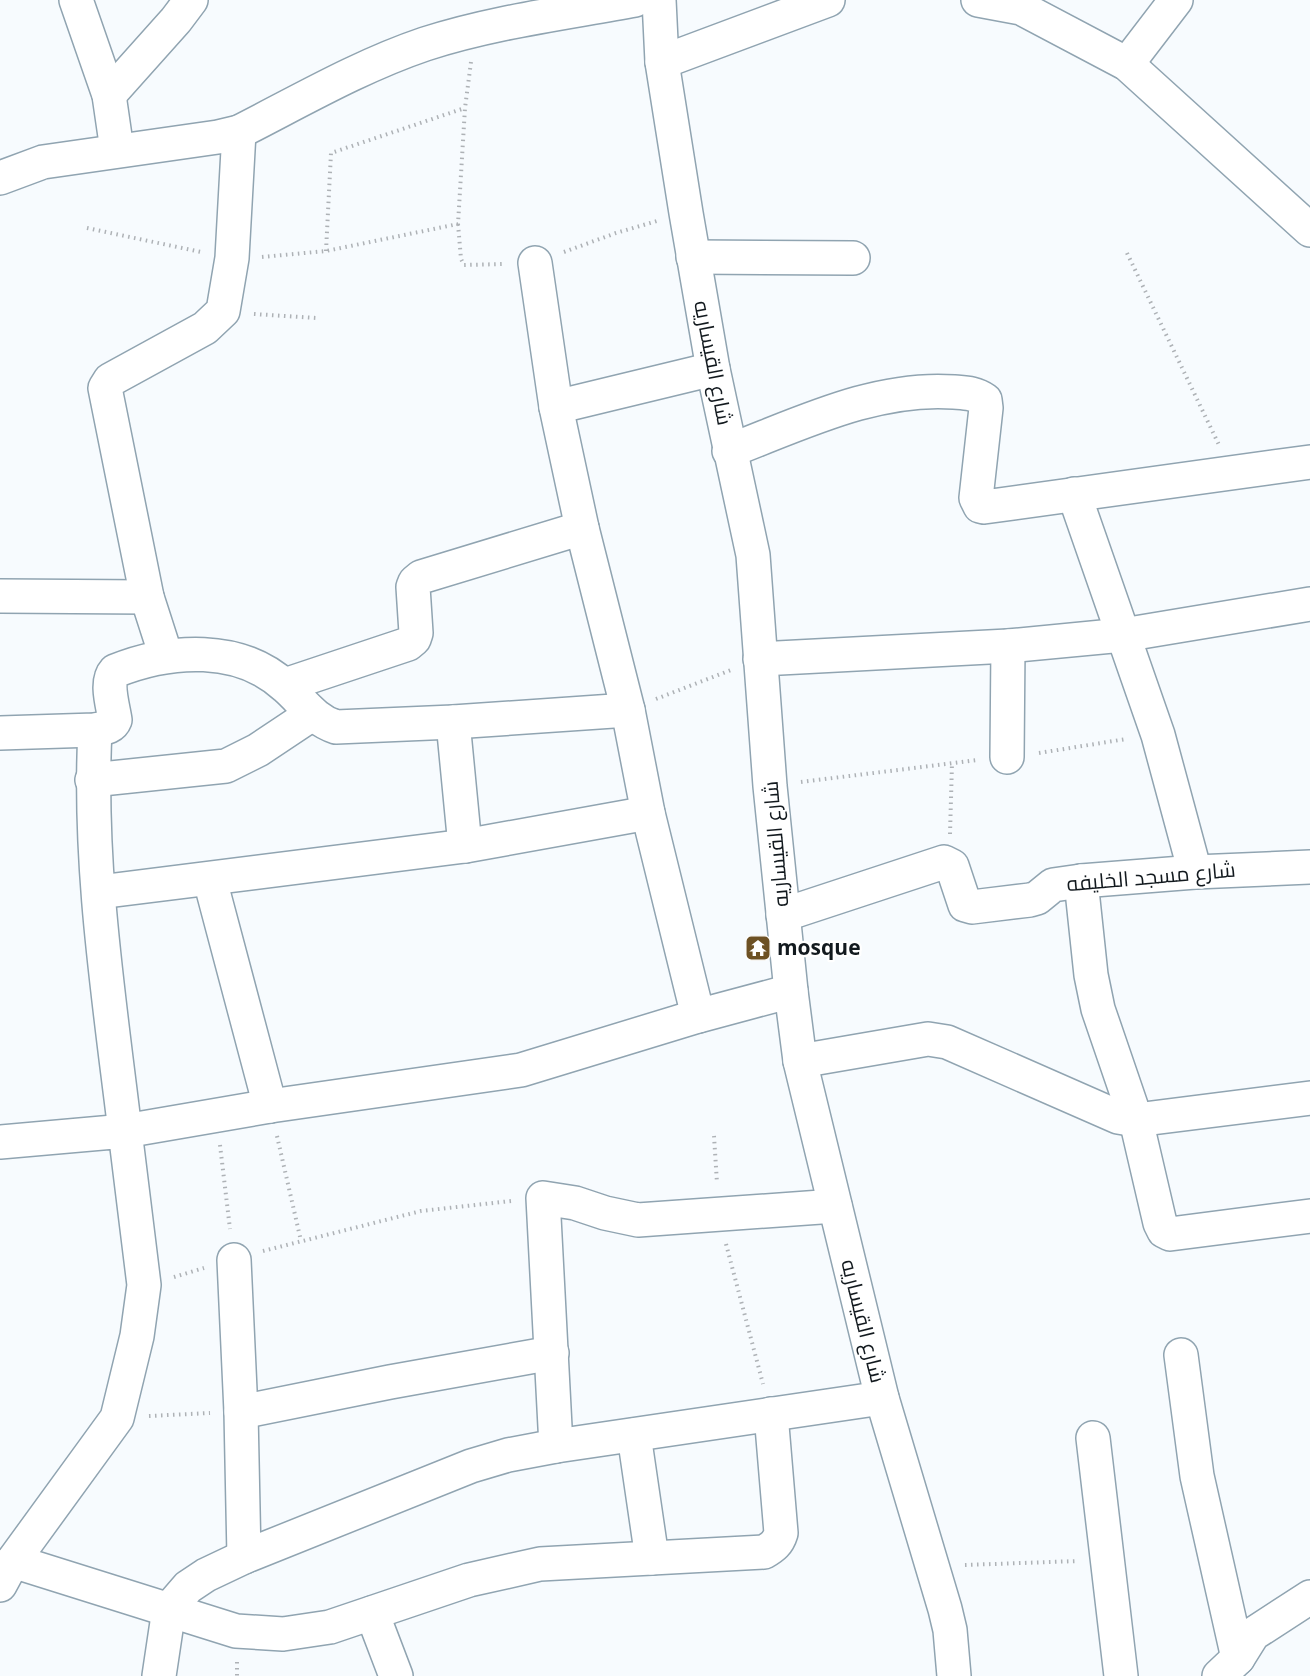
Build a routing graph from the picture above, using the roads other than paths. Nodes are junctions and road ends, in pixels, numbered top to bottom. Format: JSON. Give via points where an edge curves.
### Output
{"nodes":[{"id":1,"x":76,"y":0,"type":"edge"},
{"id":2,"x":190,"y":0,"type":"edge"},
{"id":3,"x":635,"y":0,"type":"edge"},
{"id":4,"x":658,"y":0,"type":"edge"},
{"id":5,"x":828,"y":0,"type":"edge"},
{"id":6,"x":978,"y":0,"type":"edge"},
{"id":7,"x":1176,"y":0,"type":"edge"},
{"id":8,"x":1023,"y":4,"type":"edge"},
{"id":9,"x":477,"y":15,"type":"edge"},
{"id":10,"x":662,"y":62,"type":"junction"},
{"id":11,"x":1127,"y":64,"type":"junction"},
{"id":12,"x":109,"y":95,"type":"junction"},
{"id":13,"x":239,"y":132,"type":"junction"},
{"id":14,"x":117,"y":150,"type":"junction"},
{"id":15,"x":0,"y":178,"type":"edge"},
{"id":16,"x":1310,"y":230,"type":"edge"},
{"id":17,"x":693,"y":257,"type":"junction"},
{"id":18,"x":853,"y":258,"type":"dead end"},
{"id":19,"x":535,"y":263,"type":"road end"},
{"id":20,"x":713,"y":369,"type":"junction"},
{"id":21,"x":556,"y":407,"type":"junction"},
{"id":22,"x":729,"y":452,"type":"junction"},
{"id":23,"x":1310,"y":462,"type":"edge"},
{"id":24,"x":1074,"y":494,"type":"junction"},
{"id":25,"x":582,"y":528,"type":"junction"},
{"id":26,"x":0,"y":596,"type":"edge"},
{"id":27,"x":147,"y":597,"type":"junction"},
{"id":28,"x":1310,"y":604,"type":"edge"},
{"id":29,"x":1123,"y":635,"type":"junction"},
{"id":30,"x":1008,"y":646,"type":"junction"},
{"id":31,"x":166,"y":656,"type":"junction"},
{"id":32,"x":760,"y":659,"type":"junction"},
{"id":33,"x":285,"y":685,"type":"junction"},
{"id":34,"x":628,"y":710,"type":"junction"},
{"id":35,"x":312,"y":714,"type":"junction"},
{"id":36,"x":453,"y":723,"type":"junction"},
{"id":37,"x":95,"y":730,"type":"junction"},
{"id":38,"x":0,"y":733,"type":"edge"},
{"id":39,"x":1007,"y":758,"type":"road end"},
{"id":40,"x":92,"y":780,"type":"junction"},
{"id":41,"x":648,"y":813,"type":"junction"},
{"id":42,"x":465,"y":846,"type":"junction"},
{"id":43,"x":1310,"y":867,"type":"edge"},
{"id":44,"x":1195,"y":872,"type":"junction"},
{"id":45,"x":210,"y":880,"type":"junction"},
{"id":46,"x":1081,"y":881,"type":"junction"},
{"id":47,"x":99,"y":892,"type":"junction"},
{"id":48,"x":783,"y":915,"type":"junction"},
{"id":49,"x":791,"y":991,"type":"junction"},
{"id":50,"x":698,"y":1016,"type":"junction"},
{"id":51,"x":800,"y":1061,"type":"junction"},
{"id":52,"x":1310,"y":1098,"type":"edge"},
{"id":53,"x":270,"y":1106,"type":"junction"},
{"id":54,"x":1136,"y":1120,"type":"junction"},
{"id":55,"x":124,"y":1131,"type":"junction"},
{"id":56,"x":0,"y":1142,"type":"edge"},
{"id":57,"x":835,"y":1206,"type":"junction"},
{"id":58,"x":1310,"y":1216,"type":"edge"},
{"id":59,"x":234,"y":1260,"type":"road end"},
{"id":60,"x":552,"y":1353,"type":"junction"},
{"id":61,"x":1181,"y":1355,"type":"dead end"},
{"id":62,"x":882,"y":1398,"type":"junction"},
{"id":63,"x":241,"y":1412,"type":"junction"},
{"id":64,"x":771,"y":1414,"type":"junction"},
{"id":65,"x":634,"y":1435,"type":"junction"},
{"id":66,"x":1093,"y":1438,"type":"dead end"},
{"id":67,"x":556,"y":1446,"type":"junction"},
{"id":68,"x":243,"y":1557,"type":"junction"},
{"id":69,"x":652,"y":1558,"type":"junction"},
{"id":70,"x":7,"y":1573,"type":"edge"},
{"id":71,"x":1310,"y":1597,"type":"edge"},
{"id":72,"x":169,"y":1609,"type":"junction"},
{"id":73,"x":372,"y":1613,"type":"junction"},
{"id":74,"x":1228,"y":1667,"type":"edge"},
{"id":75,"x":159,"y":1676,"type":"edge"},
{"id":76,"x":396,"y":1676,"type":"edge"},
{"id":77,"x":954,"y":1676,"type":"edge"},
{"id":78,"x":1121,"y":1676,"type":"edge"}],
"edges":[{"from":1,"to":12,"type":"street"},
{"from":2,"to":12,"type":"street"},
{"from":3,"to":9,"type":"street"},
{"from":4,"to":10,"type":"street","name":"شارع القيساريه"},
{"from":5,"to":10,"type":"street"},
{"from":6,"to":8,"type":"street"},
{"from":7,"to":11,"type":"street"},
{"from":8,"to":11,"type":"street"},
{"from":9,"to":13,"type":"street","via":[[424,45],[362,69]]},
{"from":10,"to":17,"type":"street","name":"شارع القيساريه"},
{"from":11,"to":16,"type":"street"},
{"from":12,"to":14,"type":"street"},
{"from":13,"to":14,"type":"street"},
{"from":13,"to":27,"type":"street","via":[[232,258],[223,311],[205,328],[110,380],[105,388]]},
{"from":14,"to":15,"type":"street","via":[[43,162]]},
{"from":17,"to":18,"type":"street"},
{"from":17,"to":20,"type":"street","name":"شارع القيساريه"},
{"from":19,"to":21,"type":"street"},
{"from":20,"to":21,"type":"street"},
{"from":20,"to":22,"type":"street","name":"شارع القيساريه"},
{"from":21,"to":25,"type":"street"},
{"from":22,"to":24,"type":"street","via":[[892,395],[936,391],[976,394],[985,400],[986,408],[976,498],[980,506]]},
{"from":22,"to":32,"type":"street","name":"شارع القيساريه","via":[[753,555]]},
{"from":23,"to":24,"type":"street"},
{"from":24,"to":29,"type":"street"},
{"from":25,"to":33,"type":"street","via":[[421,577],[413,588],[416,633],[408,644]]},
{"from":25,"to":34,"type":"street"},
{"from":26,"to":27,"type":"street"},
{"from":27,"to":31,"type":"street"},
{"from":28,"to":29,"type":"street"},
{"from":29,"to":30,"type":"street"},
{"from":29,"to":44,"type":"street","via":[[1158,735]]},
{"from":30,"to":32,"type":"street"},
{"from":30,"to":39,"type":"street"},
{"from":31,"to":33,"type":"street","via":[[208,654],[227,658],[258,669]]},
{"from":31,"to":37,"type":"street","via":[[111,675],[115,720],[109,727]]},
{"from":32,"to":48,"type":"street","name":"شارع القيساريه"},
{"from":33,"to":35,"type":"street"},
{"from":34,"to":36,"type":"street"},
{"from":34,"to":41,"type":"street"},
{"from":35,"to":36,"type":"street","via":[[336,726]]},
{"from":35,"to":40,"type":"street","via":[[226,766]]},
{"from":36,"to":42,"type":"street"},
{"from":37,"to":38,"type":"street"},
{"from":37,"to":40,"type":"street"},
{"from":40,"to":47,"type":"street"},
{"from":41,"to":42,"type":"street"},
{"from":41,"to":50,"type":"street"},
{"from":42,"to":45,"type":"street"},
{"from":43,"to":44,"type":"street","name":"شارع مسجد الخليفه"},
{"from":44,"to":46,"type":"street","name":"شارع مسجد الخليفه"},
{"from":45,"to":47,"type":"street"},
{"from":45,"to":53,"type":"street"},
{"from":46,"to":48,"type":"street","name":"شارع مسجد الخليفه","via":[[1053,885],[1030,900],[968,907],[952,866],[939,863]]},
{"from":46,"to":54,"type":"street","via":[[1098,1009]]},
{"from":47,"to":55,"type":"street"},
{"from":48,"to":49,"type":"street","name":"شارع القيساريه"},
{"from":49,"to":50,"type":"street"},
{"from":49,"to":51,"type":"street","name":"شارع القيساريه"},
{"from":50,"to":53,"type":"street","via":[[521,1070]]},
{"from":51,"to":54,"type":"street","via":[[928,1039],[946,1042],[1118,1117]]},
{"from":51,"to":57,"type":"street","name":"شارع القيساريه"},
{"from":52,"to":54,"type":"street"},
{"from":53,"to":55,"type":"street"},
{"from":54,"to":58,"type":"street","via":[[1164,1231],[1170,1234]]},
{"from":55,"to":56,"type":"street"},
{"from":55,"to":70,"type":"street","via":[[144,1285],[137,1336],[117,1418]]},
{"from":57,"to":60,"type":"street","via":[[638,1220],[543,1198]]},
{"from":57,"to":62,"type":"street","name":"شارع القيساريه"},
{"from":59,"to":63,"type":"street"},
{"from":60,"to":63,"type":"street"},
{"from":60,"to":67,"type":"street"},
{"from":61,"to":74,"type":"street"},
{"from":62,"to":64,"type":"street"},
{"from":62,"to":77,"type":"street","name":"شارع القيساريه","via":[[950,1630]]},
{"from":63,"to":68,"type":"street"},
{"from":64,"to":65,"type":"street"},
{"from":64,"to":69,"type":"street","via":[[779,1540],[773,1547],[754,1554]]},
{"from":65,"to":67,"type":"street"},
{"from":65,"to":69,"type":"street"},
{"from":66,"to":78,"type":"street"},
{"from":67,"to":68,"type":"street","via":[[471,1466]]},
{"from":68,"to":72,"type":"street","via":[[188,1587]]},
{"from":69,"to":73,"type":"street","via":[[540,1564],[469,1580]]},
{"from":70,"to":72,"type":"street"},
{"from":71,"to":74,"type":"street","via":[[1252,1634]]},
{"from":72,"to":73,"type":"street","via":[[236,1631],[283,1634],[330,1627]]},
{"from":72,"to":75,"type":"street"},
{"from":73,"to":76,"type":"street"}]}
